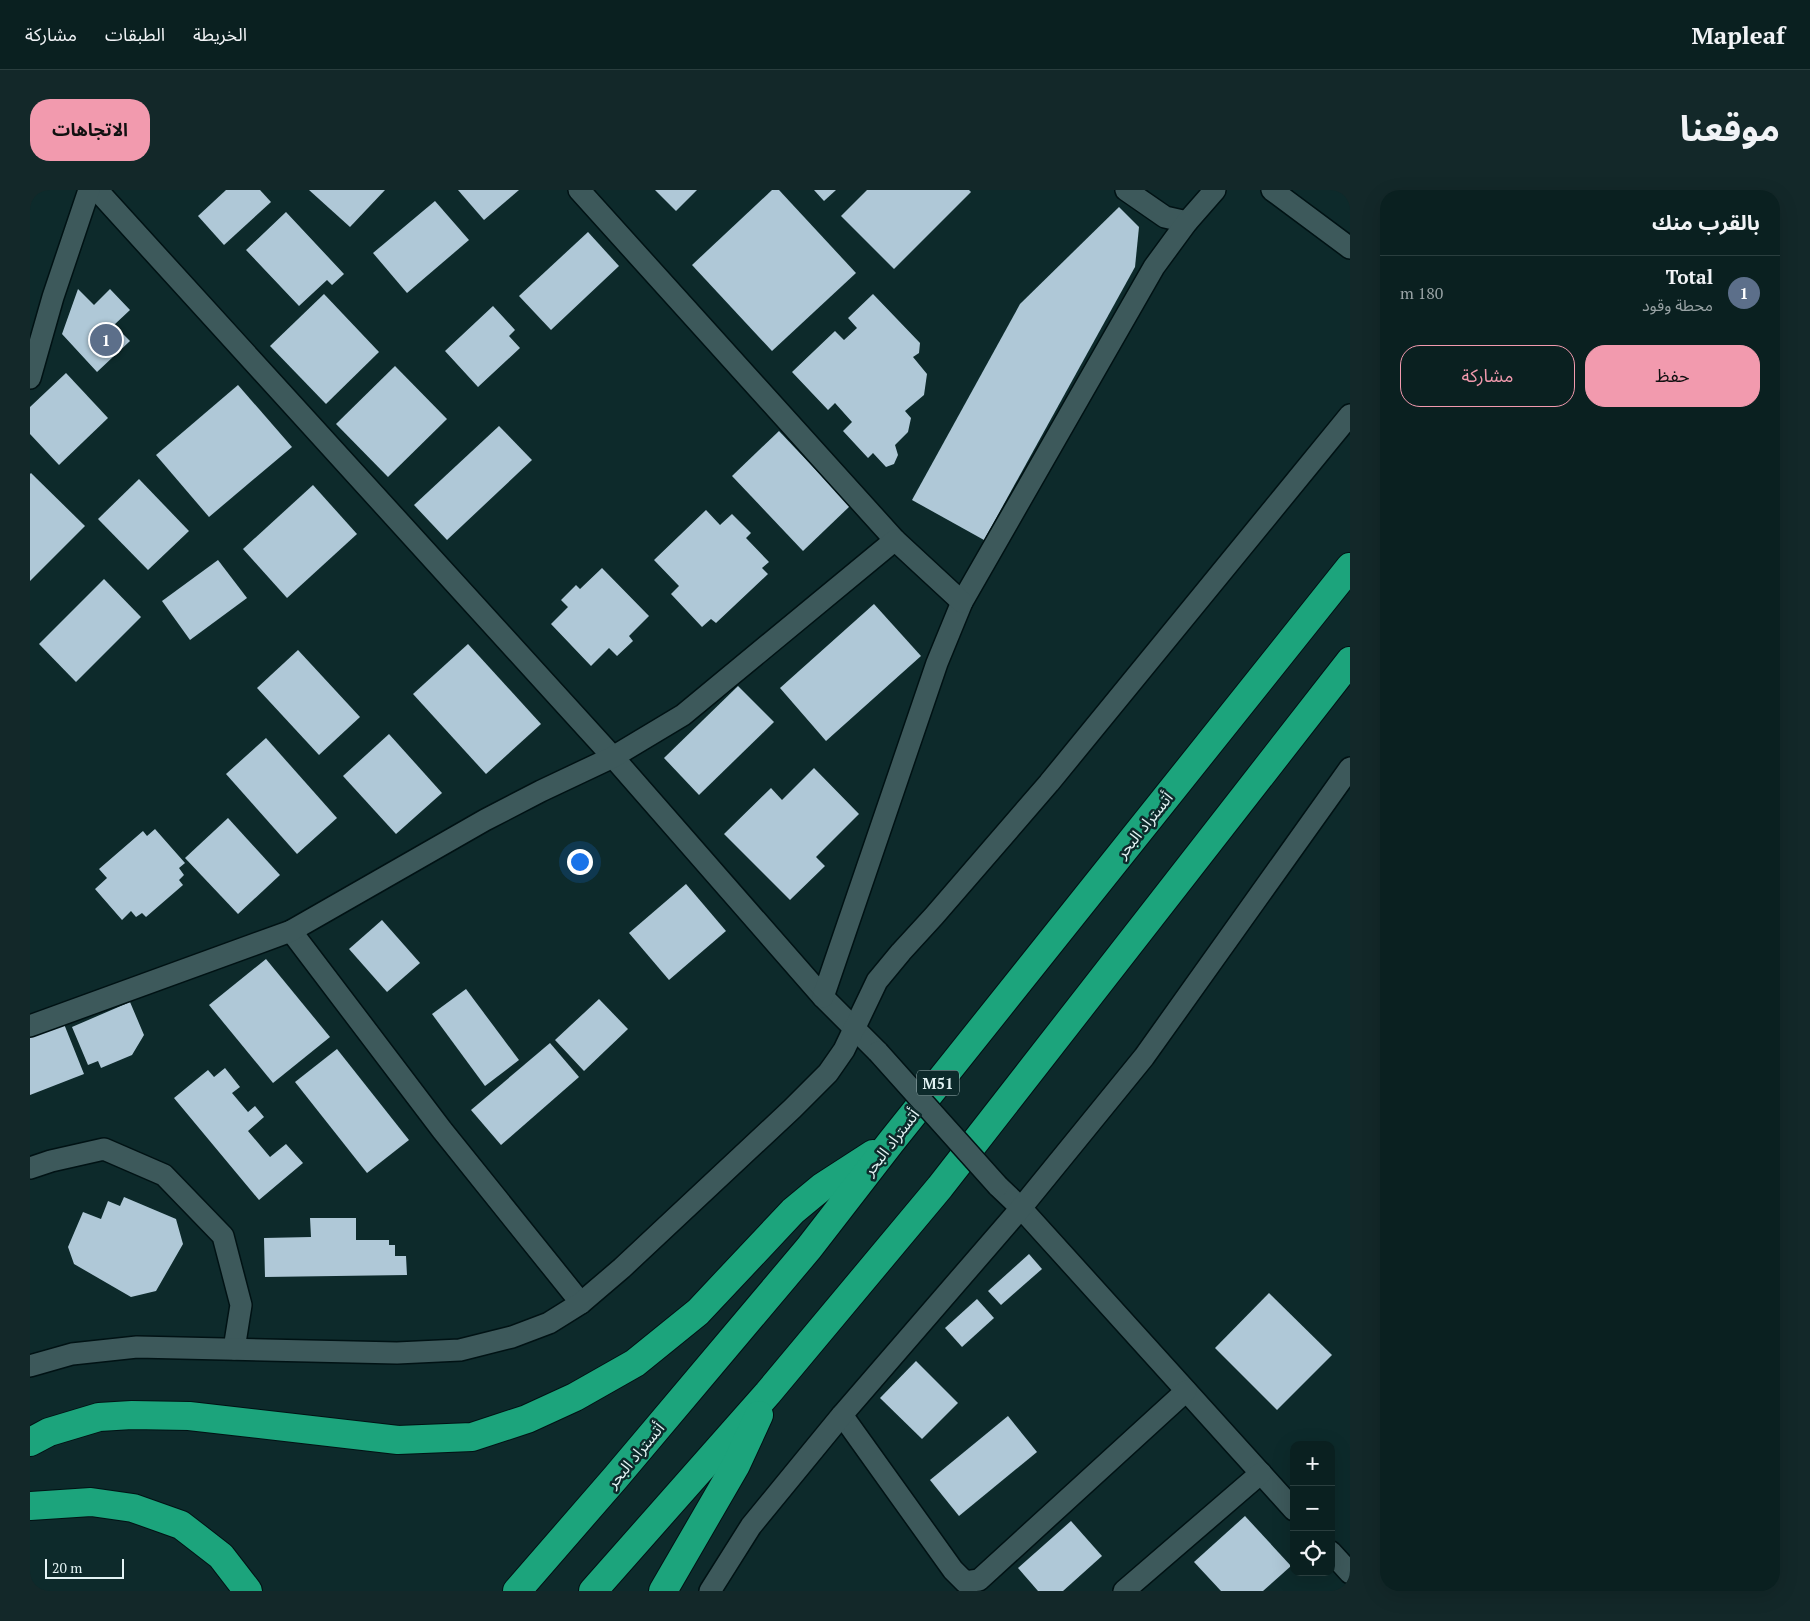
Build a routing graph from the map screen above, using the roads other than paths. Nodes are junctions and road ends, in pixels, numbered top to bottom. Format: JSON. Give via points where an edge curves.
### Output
{"nodes":[{"id":1,"x":88,"y":190,"type":"edge"},
{"id":2,"x":97,"y":190,"type":"edge"},
{"id":3,"x":579,"y":190,"type":"edge"},
{"id":4,"x":1126,"y":190,"type":"edge"},
{"id":5,"x":1215,"y":190,"type":"edge"},
{"id":6,"x":1272,"y":190,"type":"edge"},
{"id":7,"x":1187,"y":222,"type":"junction"},
{"id":8,"x":1350,"y":248,"type":"edge"},
{"id":9,"x":30,"y":378,"type":"edge"},
{"id":10,"x":1350,"y":415,"type":"edge"},
{"id":11,"x":895,"y":540,"type":"junction"},
{"id":12,"x":1350,"y":567,"type":"edge"},
{"id":13,"x":962,"y":602,"type":"junction"},
{"id":14,"x":1350,"y":661,"type":"edge"},
{"id":15,"x":613,"y":756,"type":"junction"},
{"id":16,"x":1350,"y":768,"type":"edge"},
{"id":17,"x":291,"y":931,"type":"junction"},
{"id":18,"x":823,"y":997,"type":"junction"},
{"id":19,"x":30,"y":1026,"type":"edge"},
{"id":20,"x":854,"y":1029,"type":"junction"},
{"id":21,"x":890,"y":1142,"type":"junction"},
{"id":22,"x":30,"y":1168,"type":"edge"},
{"id":23,"x":1021,"y":1208,"type":"junction"},
{"id":24,"x":581,"y":1303,"type":"junction"},
{"id":25,"x":234,"y":1349,"type":"junction"},
{"id":26,"x":30,"y":1366,"type":"edge"},
{"id":27,"x":1186,"y":1391,"type":"junction"},
{"id":28,"x":768,"y":1393,"type":"junction"},
{"id":29,"x":842,"y":1415,"type":"junction"},
{"id":30,"x":30,"y":1442,"type":"edge"},
{"id":31,"x":1261,"y":1473,"type":"junction"},
{"id":32,"x":30,"y":1506,"type":"edge"},
{"id":33,"x":1290,"y":1506,"type":"edge"},
{"id":34,"x":1335,"y":1556,"type":"edge"},
{"id":35,"x":1350,"y":1573,"type":"edge"},
{"id":36,"x":248,"y":1591,"type":"edge"},
{"id":37,"x":517,"y":1591,"type":"edge"},
{"id":38,"x":593,"y":1591,"type":"edge"},
{"id":39,"x":664,"y":1591,"type":"edge"},
{"id":40,"x":710,"y":1591,"type":"edge"},
{"id":41,"x":1124,"y":1591,"type":"edge"}],
"edges":[{"from":1,"to":9,"type":"street"},
{"from":2,"to":15,"type":"street"},
{"from":3,"to":11,"type":"street"},
{"from":4,"to":7,"type":"street","via":[[1165,217]]},
{"from":5,"to":7,"type":"street"},
{"from":6,"to":8,"type":"street"},
{"from":7,"to":13,"type":"street","via":[[1149,276]]},
{"from":10,"to":20,"type":"street","via":[[1049,783],[901,952],[877,982]]},
{"from":11,"to":13,"type":"street"},
{"from":11,"to":15,"type":"street","via":[[683,715]]},
{"from":12,"to":21,"type":"highway","name":"أتستراد البحر","number":"M51"},
{"from":13,"to":18,"type":"street","via":[[937,664]]},
{"from":14,"to":28,"type":"highway","via":[[940,1187]]},
{"from":15,"to":17,"type":"street","via":[[485,820]]},
{"from":15,"to":18,"type":"street"},
{"from":16,"to":23,"type":"street","via":[[1144,1057]]},
{"from":17,"to":19,"type":"street"},
{"from":17,"to":24,"type":"street","via":[[442,1130]]},
{"from":18,"to":20,"type":"street"},
{"from":20,"to":23,"type":"street","bridge":true},
{"from":20,"to":24,"type":"street","via":[[828,1073]]},
{"from":21,"to":30,"type":"highway","via":[[822,1187],[793,1211],[698,1312],[635,1363],[528,1419],[472,1437],[398,1440],[188,1416],[132,1415],[99,1418],[49,1432]]},
{"from":21,"to":37,"type":"highway","name":"أتستراد البحر","number":"M51","via":[[809,1248]]},
{"from":22,"to":25,"type":"street","via":[[50,1160],[104,1149],[164,1175],[223,1236],[241,1305]]},
{"from":23,"to":27,"type":"street"},
{"from":23,"to":29,"type":"street"},
{"from":24,"to":25,"type":"street","via":[[549,1323],[512,1337],[460,1350],[397,1353]]},
{"from":25,"to":26,"type":"street","via":[[137,1347],[72,1354]]},
{"from":27,"to":29,"type":"street","via":[[979,1580],[965,1582],[953,1570]]},
{"from":27,"to":31,"type":"street"},
{"from":28,"to":38,"type":"highway"},
{"from":28,"to":39,"type":"highway","via":[[736,1465]]},
{"from":29,"to":40,"type":"street","via":[[751,1526]]},
{"from":31,"to":33,"type":"street"},
{"from":31,"to":41,"type":"street"},
{"from":32,"to":36,"type":"highway","via":[[91,1502],[133,1508],[181,1525],[221,1556]]},
{"from":34,"to":35,"type":"street"}]}
